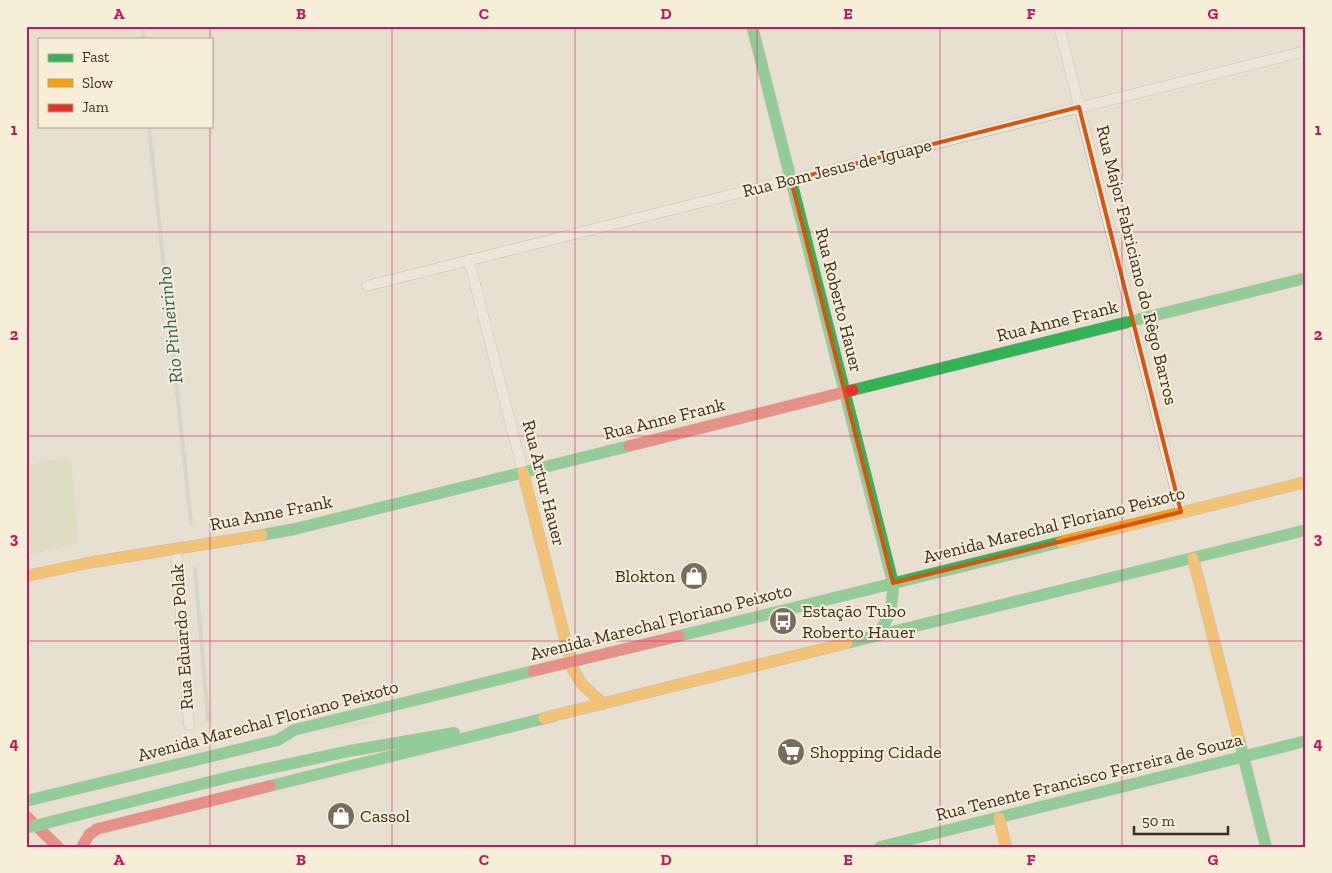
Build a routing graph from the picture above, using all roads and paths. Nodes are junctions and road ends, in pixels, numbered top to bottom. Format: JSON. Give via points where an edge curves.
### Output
{"nodes":[{"id":1,"x":752,"y":26,"type":"edge"},
{"id":2,"x":1058,"y":26,"type":"edge"},
{"id":3,"x":1306,"y":51,"type":"edge"},
{"id":4,"x":1079,"y":107,"type":"junction"},
{"id":5,"x":791,"y":180,"type":"junction"},
{"id":6,"x":469,"y":260,"type":"junction"},
{"id":7,"x":1306,"y":278,"type":"edge"},
{"id":8,"x":367,"y":286,"type":"dead end"},
{"id":9,"x":1133,"y":320,"type":"junction"},
{"id":10,"x":844,"y":392,"type":"junction"},
{"id":11,"x":523,"y":472,"type":"junction"},
{"id":12,"x":1306,"y":482,"type":"edge"},
{"id":13,"x":1181,"y":512,"type":"junction"},
{"id":14,"x":1306,"y":530,"type":"edge"},
{"id":15,"x":176,"y":549,"type":"junction"},
{"id":16,"x":1193,"y":558,"type":"junction"},
{"id":17,"x":26,"y":576,"type":"edge"},
{"id":18,"x":892,"y":583,"type":"junction"},
{"id":19,"x":876,"y":636,"type":"junction"},
{"id":20,"x":571,"y":662,"type":"junction"},
{"id":21,"x":603,"y":704,"type":"junction"},
{"id":22,"x":554,"y":716,"type":"junction"},
{"id":23,"x":189,"y":725,"type":"dead end"},
{"id":24,"x":1306,"y":741,"type":"edge"},
{"id":25,"x":1243,"y":757,"type":"junction"},
{"id":26,"x":269,"y":768,"type":"junction"},
{"id":27,"x":310,"y":777,"type":"junction"},
{"id":28,"x":26,"y":801,"type":"edge"},
{"id":29,"x":26,"y":816,"type":"edge"},
{"id":30,"x":999,"y":818,"type":"junction"},
{"id":31,"x":26,"y":828,"type":"edge"},
{"id":32,"x":58,"y":847,"type":"edge"},
{"id":33,"x":82,"y":847,"type":"edge"},
{"id":34,"x":880,"y":847,"type":"edge"},
{"id":35,"x":1006,"y":847,"type":"edge"},
{"id":36,"x":1266,"y":847,"type":"edge"}],
"edges":[{"from":1,"to":5,"type":"main road","name":"Rua Roberto Hauer"},
{"from":2,"to":4,"type":"street","name":"Rua Major Fabriciano do Rêgo Barros"},
{"from":3,"to":4,"type":"street","name":"Rua Bom Jesus de Iguape"},
{"from":4,"to":5,"type":"street","name":"Rua Bom Jesus de Iguape"},
{"from":4,"to":9,"type":"street","name":"Rua Major Fabriciano do Rêgo Barros"},
{"from":5,"to":6,"type":"street","name":"Rua Bom Jesus de Iguape"},
{"from":5,"to":10,"type":"main road","name":"Rua Roberto Hauer"},
{"from":6,"to":8,"type":"street","name":"Rua Bom Jesus de Iguape"},
{"from":6,"to":11,"type":"street","name":"Rua Artur Hauer"},
{"from":7,"to":9,"type":"main road","name":"Rua Anne Frank"},
{"from":9,"to":10,"type":"main road","name":"Rua Anne Frank"},
{"from":9,"to":13,"type":"street","name":"Rua Major Fabriciano do Rêgo Barros"},
{"from":10,"to":11,"type":"main road","name":"Rua Anne Frank"},
{"from":10,"to":18,"type":"main road","name":"Rua Roberto Hauer"},
{"from":11,"to":15,"type":"main road","name":"Rua Anne Frank","via":[[295,529]]},
{"from":11,"to":20,"type":"main road","name":"Rua Artur Hauer"},
{"from":12,"to":13,"type":"main road","name":"Avenida Marechal Floriano Peixoto"},
{"from":13,"to":18,"type":"main road","name":"Avenida Marechal Floriano Peixoto"},
{"from":14,"to":16,"type":"main road"},
{"from":15,"to":17,"type":"main road","name":"Rua Anne Frank","via":[[95,561]]},
{"from":15,"to":23,"type":"street","name":"Rua Eduardo Polak"},
{"from":16,"to":19,"type":"main road"},
{"from":16,"to":25,"type":"main road"},
{"from":18,"to":19,"type":"main road","name":"Rua Roberto Hauer","via":[[890,616]]},
{"from":18,"to":20,"type":"main road","name":"Avenida Marechal Floriano Peixoto"},
{"from":19,"to":21,"type":"main road"},
{"from":20,"to":21,"type":"main road","name":"Rua Artur Hauer","via":[[580,683]]},
{"from":20,"to":28,"type":"main road","name":"Avenida Marechal Floriano Peixoto","via":[[294,730],[278,740]]},
{"from":21,"to":22,"type":"main road"},
{"from":22,"to":26,"type":"main road"},
{"from":22,"to":27,"type":"main road"},
{"from":24,"to":25,"type":"main road","name":"Rua Tenente Francisco Ferreira de Souza"},
{"from":25,"to":30,"type":"main road","name":"Rua Tenente Francisco Ferreira de Souza"},
{"from":25,"to":36,"type":"main road"},
{"from":26,"to":27,"type":"main road"},
{"from":26,"to":31,"type":"main road","bridge":true},
{"from":27,"to":33,"type":"main road","via":[[97,829]]},
{"from":29,"to":32,"type":"main road"},
{"from":30,"to":34,"type":"main road","name":"Rua Tenente Francisco Ferreira de Souza"},
{"from":30,"to":35,"type":"main road"}]}
